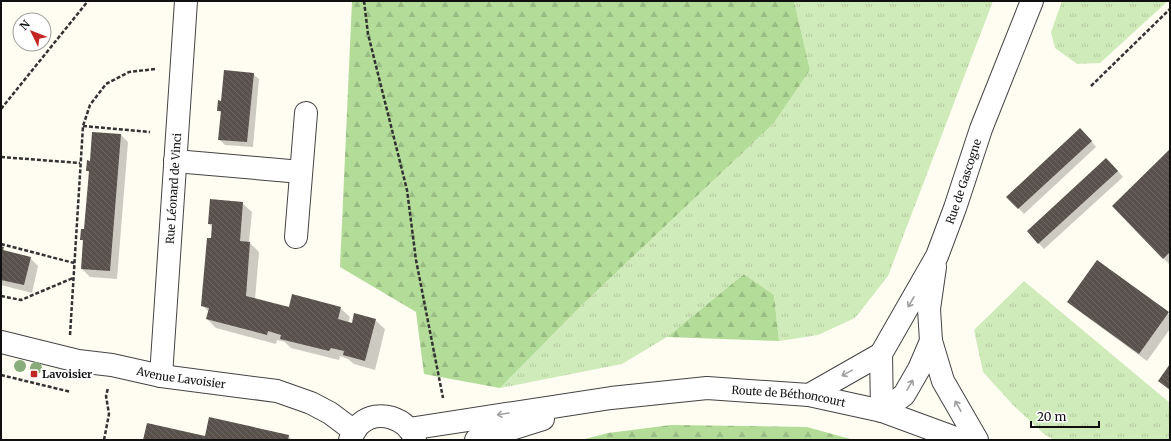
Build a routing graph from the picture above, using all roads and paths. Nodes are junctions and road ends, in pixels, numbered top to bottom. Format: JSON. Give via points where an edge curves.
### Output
{"nodes":[{"id":1,"x":88,"y":1,"type":"edge"},
{"id":2,"x":186,"y":1,"type":"edge"},
{"id":3,"x":364,"y":1,"type":"edge"},
{"id":4,"x":1032,"y":1,"type":"edge"},
{"id":5,"x":1170,"y":9,"type":"edge"},
{"id":6,"x":155,"y":69,"type":"dead end"},
{"id":7,"x":1091,"y":86,"type":"dead end"},
{"id":8,"x":1,"y":109,"type":"edge"},
{"id":9,"x":306,"y":113,"type":"dead end"},
{"id":10,"x":83,"y":126,"type":"junction"},
{"id":11,"x":150,"y":132,"type":"dead end"},
{"id":12,"x":1,"y":157,"type":"edge"},
{"id":13,"x":175,"y":161,"type":"junction"},
{"id":14,"x":80,"y":163,"type":"junction"},
{"id":15,"x":301,"y":172,"type":"junction"},
{"id":16,"x":296,"y":237,"type":"dead end"},
{"id":17,"x":1,"y":244,"type":"edge"},
{"id":18,"x":937,"y":256,"type":"junction"},
{"id":19,"x":74,"y":263,"type":"junction"},
{"id":20,"x":74,"y":278,"type":"junction"},
{"id":21,"x":1,"y":296,"type":"edge"},
{"id":22,"x":70,"y":335,"type":"dead end"},
{"id":23,"x":931,"y":341,"type":"junction"},
{"id":24,"x":1,"y":342,"type":"edge"},
{"id":25,"x":881,"y":354,"type":"junction"},
{"id":26,"x":1,"y":375,"type":"edge"},
{"id":27,"x":161,"y":376,"type":"junction"},
{"id":28,"x":109,"y":384,"type":"dead end"},
{"id":29,"x":71,"y":392,"type":"dead end"},
{"id":30,"x":809,"y":395,"type":"junction"},
{"id":31,"x":443,"y":398,"type":"dead end"},
{"id":32,"x":611,"y":398,"type":"junction"},
{"id":33,"x":882,"y":411,"type":"junction"},
{"id":34,"x":412,"y":434,"type":"edge"},
{"id":35,"x":352,"y":436,"type":"edge"},
{"id":36,"x":104,"y":440,"type":"edge"},
{"id":37,"x":476,"y":440,"type":"edge"},
{"id":38,"x":961,"y":440,"type":"edge"},
{"id":39,"x":977,"y":440,"type":"edge"}],
"edges":[{"from":1,"to":8,"type":"path"},
{"from":2,"to":13,"type":"street","name":"Rue Léonard de Vinci"},
{"from":3,"to":31,"type":"path","via":[[368,34],[407,190],[416,260]]},
{"from":4,"to":18,"type":"street","name":"Rue de Gascogne","via":[[981,129]]},
{"from":5,"to":7,"type":"path"},
{"from":6,"to":10,"type":"path","via":[[129,72],[106,84],[90,105]]},
{"from":9,"to":15,"type":"street"},
{"from":10,"to":11,"type":"path"},
{"from":10,"to":14,"type":"path"},
{"from":12,"to":14,"type":"path"},
{"from":13,"to":15,"type":"street"},
{"from":13,"to":27,"type":"street","name":"Rue Léonard de Vinci"},
{"from":14,"to":19,"type":"path"},
{"from":15,"to":16,"type":"street"},
{"from":17,"to":19,"type":"path"},
{"from":18,"to":23,"type":"street","via":[[929,309]]},
{"from":18,"to":25,"type":"street","name":"Rue de Gascogne","one_way":true},
{"from":19,"to":20,"type":"path"},
{"from":20,"to":21,"type":"path","via":[[21,300]]},
{"from":20,"to":22,"type":"path"},
{"from":33,"to":23,"type":"street","one_way":true,"via":[[904,395]]},
{"from":39,"to":23,"type":"street","one_way":true,"via":[[944,381]]},
{"from":24,"to":27,"type":"street","name":"Avenue Lavoisier"},
{"from":25,"to":30,"type":"street","one_way":true},
{"from":25,"to":33,"type":"street"},
{"from":26,"to":29,"type":"path"},
{"from":27,"to":35,"type":"street","name":"Avenue Lavoisier","via":[[277,391],[330,413]]},
{"from":28,"to":36,"type":"path","via":[[106,396],[110,414]]},
{"from":30,"to":32,"type":"street","name":"Route de Béthoncourt","via":[[707,388]]},
{"from":30,"to":33,"type":"street","name":"Route de Béthoncourt"},
{"from":32,"to":34,"type":"street","name":"Route de Béthoncourt","one_way":true},
{"from":32,"to":37,"type":"street","name":"Route de Béthoncourt"},
{"from":33,"to":38,"type":"street","name":"Route de Béthoncourt"},
{"from":34,"to":35,"type":"street","via":[[396,419],[381,416],[361,423]]}]}
